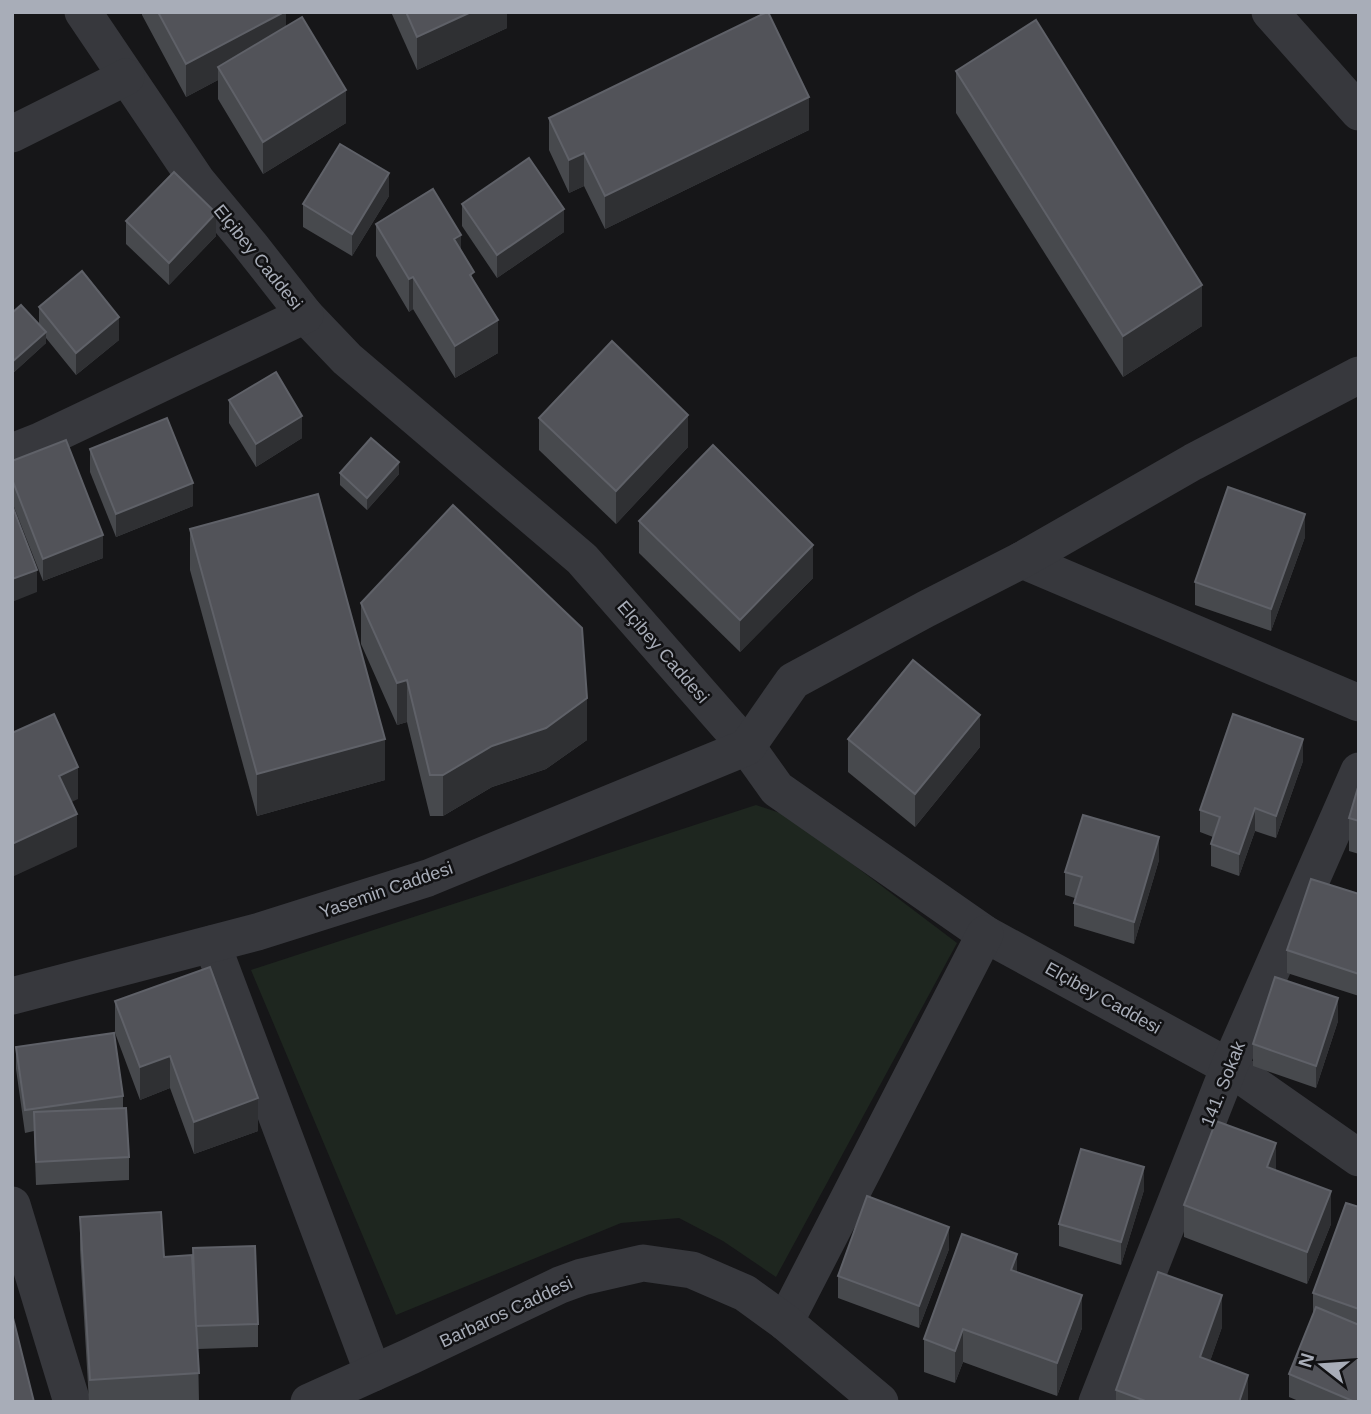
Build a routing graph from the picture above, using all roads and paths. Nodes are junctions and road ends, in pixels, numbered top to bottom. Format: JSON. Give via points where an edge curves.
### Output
{"nodes":[{"id":1,"x":83,"y":12,"type":"edge"},
{"id":2,"x":1270,"y":12,"type":"edge"},
{"id":3,"x":126,"y":77,"type":"junction"},
{"id":4,"x":1359,"y":111,"type":"edge"},
{"id":5,"x":12,"y":134,"type":"edge"},
{"id":6,"x":304,"y":315,"type":"junction"},
{"id":7,"x":1359,"y":375,"type":"edge"},
{"id":8,"x":12,"y":452,"type":"edge"},
{"id":9,"x":1022,"y":560,"type":"junction"},
{"id":10,"x":1359,"y":703,"type":"edge"},
{"id":11,"x":747,"y":747,"type":"junction"},
{"id":12,"x":1359,"y":771,"type":"edge"},
{"id":13,"x":985,"y":934,"type":"junction"},
{"id":14,"x":212,"y":944,"type":"junction"},
{"id":15,"x":12,"y":996,"type":"edge"},
{"id":16,"x":1229,"y":1067,"type":"junction"},
{"id":17,"x":1359,"y":1158,"type":"edge"},
{"id":18,"x":12,"y":1205,"type":"edge"},
{"id":19,"x":785,"y":1322,"type":"junction"},
{"id":20,"x":373,"y":1373,"type":"junction"},
{"id":21,"x":72,"y":1402,"type":"edge"},
{"id":22,"x":309,"y":1402,"type":"edge"},
{"id":23,"x":880,"y":1402,"type":"edge"},
{"id":24,"x":1097,"y":1402,"type":"edge"}],
"edges":[{"from":1,"to":3,"type":"street","name":"Elçibey Caddesi"},
{"from":2,"to":4,"type":"street"},
{"from":3,"to":5,"type":"street"},
{"from":3,"to":6,"type":"street","name":"Elçibey Caddesi","via":[[197,181]]},
{"from":6,"to":8,"type":"street"},
{"from":6,"to":11,"type":"street","name":"Elçibey Caddesi","via":[[346,359],[582,559]]},
{"from":7,"to":9,"type":"street","via":[[1193,462]]},
{"from":9,"to":10,"type":"street"},
{"from":9,"to":11,"type":"street","via":[[793,681]]},
{"from":11,"to":13,"type":"street","name":"Elçibey Caddesi","via":[[777,789]]},
{"from":11,"to":14,"type":"street","name":"Yasemin Caddesi","via":[[428,878]]},
{"from":12,"to":16,"type":"street","name":"141. Sokak"},
{"from":13,"to":16,"type":"street","name":"Elçibey Caddesi"},
{"from":13,"to":19,"type":"street"},
{"from":14,"to":15,"type":"street","name":"Yasemin Caddesi"},
{"from":14,"to":20,"type":"street"},
{"from":16,"to":17,"type":"street","name":"Elçibey Caddesi"},
{"from":16,"to":24,"type":"street","name":"141. Sokak"},
{"from":18,"to":21,"type":"street"},
{"from":19,"to":20,"type":"street","name":"Barbaros Caddesi","via":[[745,1293],[692,1270],[643,1263],[560,1285]]},
{"from":19,"to":23,"type":"street","name":"Barbaros Caddesi"},
{"from":20,"to":22,"type":"street","name":"Barbaros Caddesi"}]}
